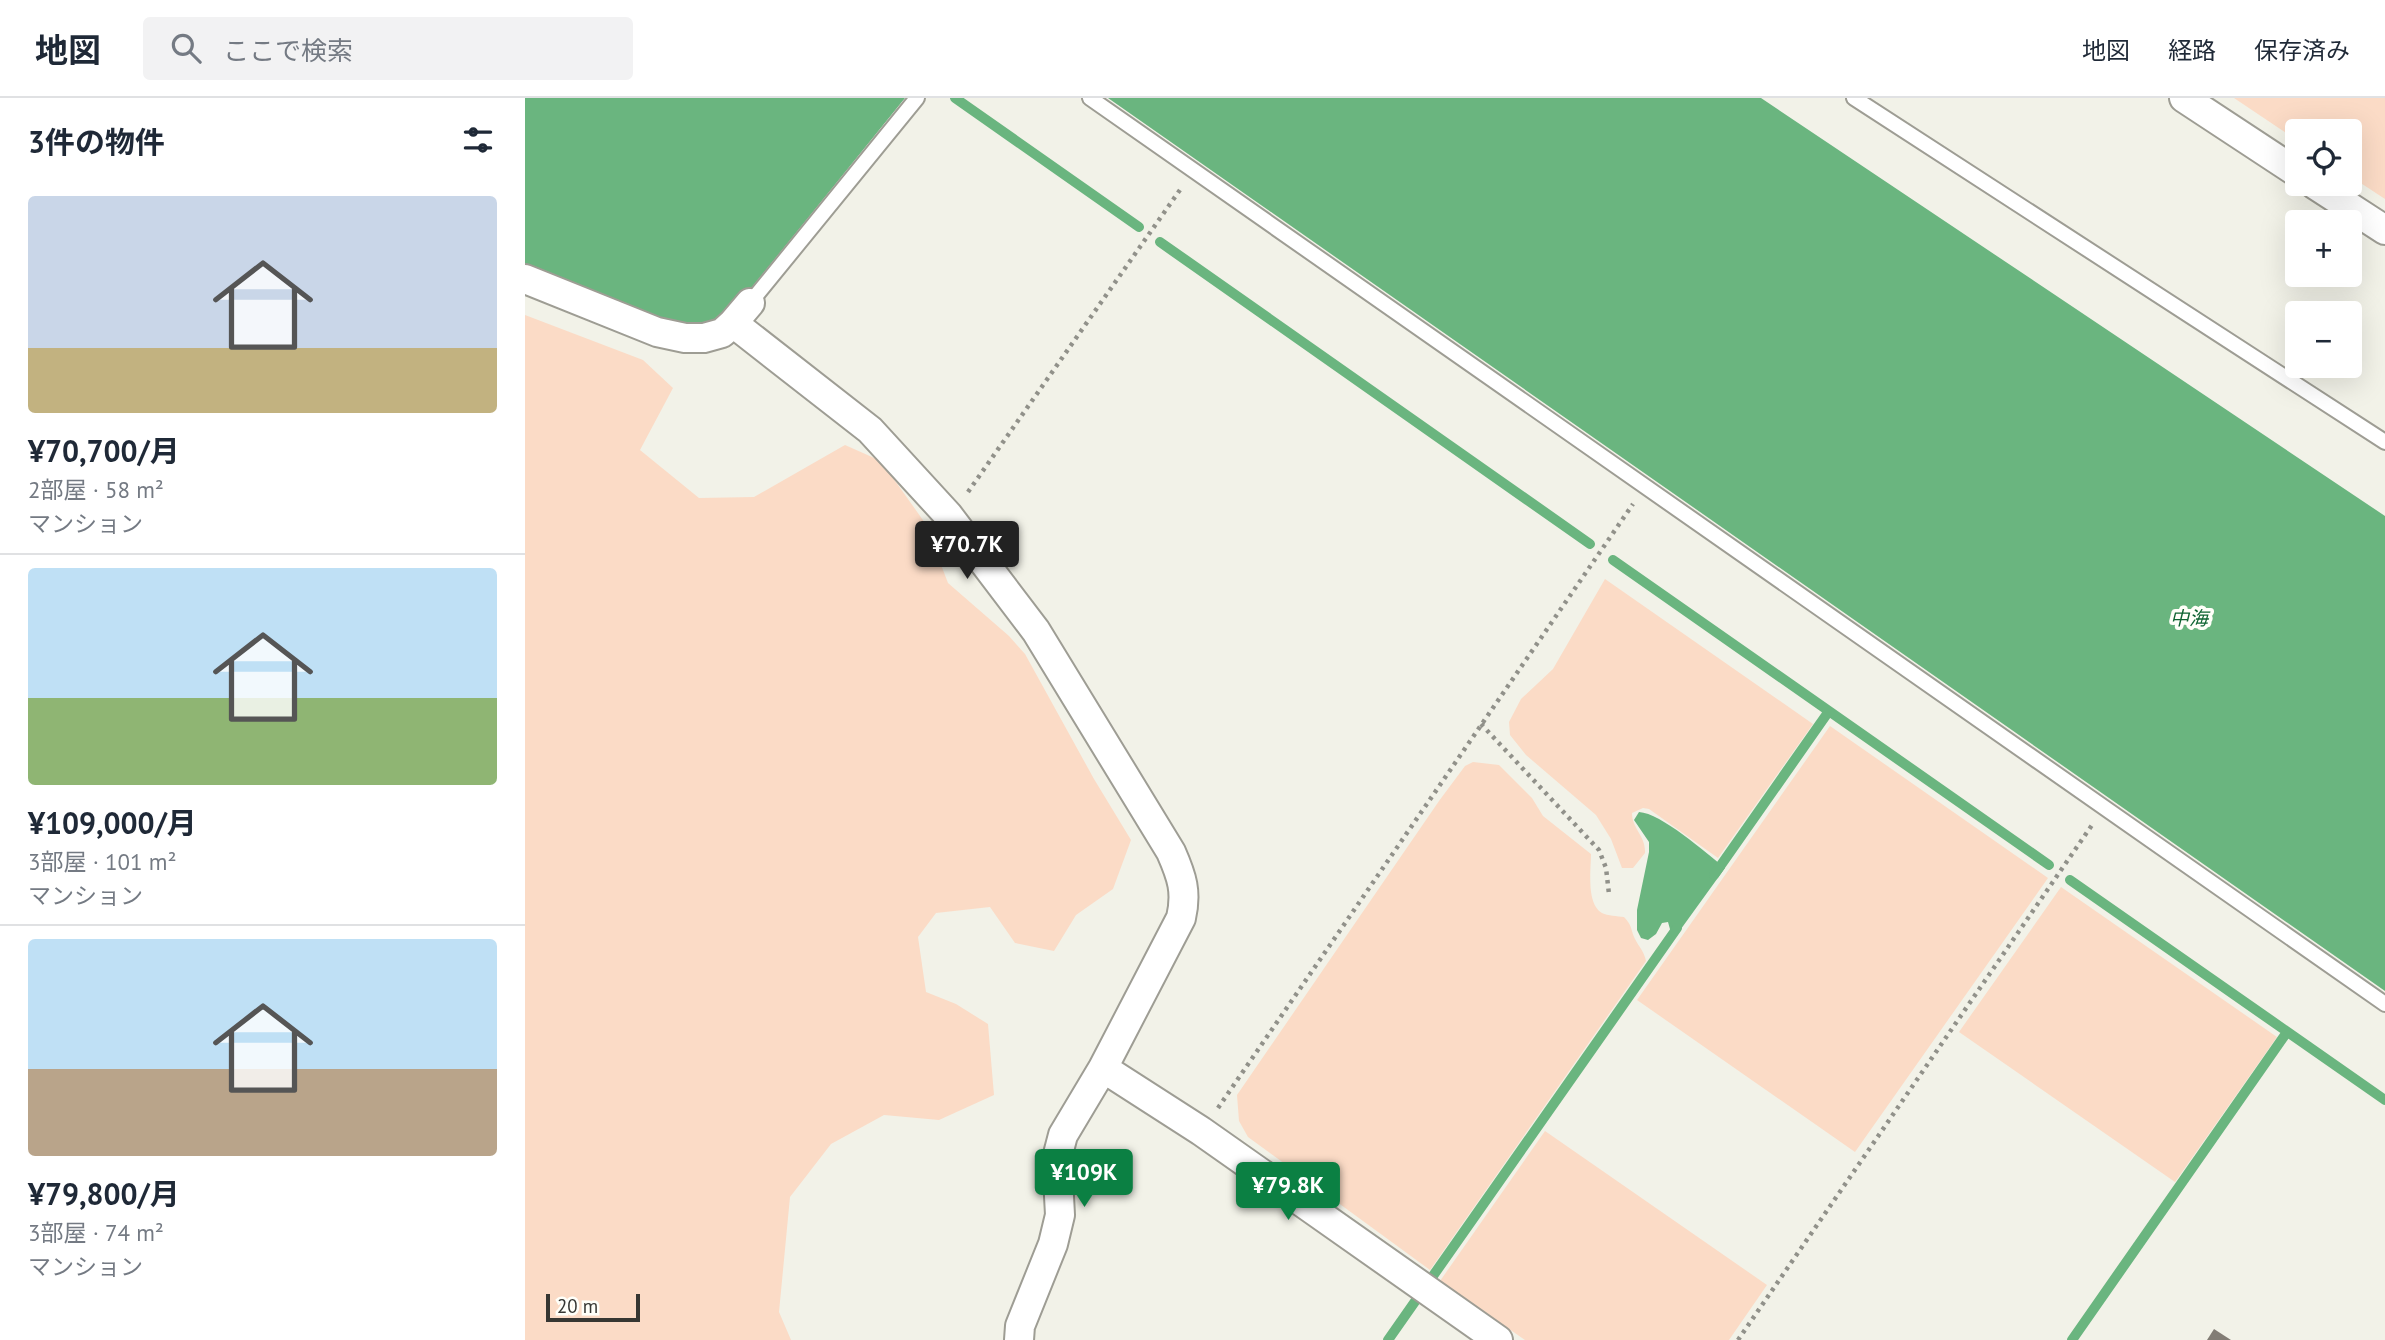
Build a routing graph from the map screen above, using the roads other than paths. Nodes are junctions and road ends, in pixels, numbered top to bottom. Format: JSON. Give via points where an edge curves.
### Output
{"nodes":[{"id":1,"x":917,"y":98,"type":"edge"},
{"id":2,"x":1090,"y":98,"type":"edge"},
{"id":3,"x":1854,"y":98,"type":"edge"},
{"id":4,"x":2184,"y":98,"type":"edge"},
{"id":5,"x":2285,"y":164,"type":"edge"},
{"id":6,"x":2333,"y":196,"type":"edge"},
{"id":7,"x":2385,"y":230,"type":"edge"},
{"id":8,"x":525,"y":279,"type":"edge"},
{"id":9,"x":742,"y":313,"type":"junction"},
{"id":10,"x":2385,"y":442,"type":"edge"},
{"id":11,"x":2385,"y":1004,"type":"edge"},
{"id":12,"x":1103,"y":1068,"type":"junction"},
{"id":13,"x":1019,"y":1340,"type":"edge"},
{"id":14,"x":1498,"y":1340,"type":"edge"}],
"edges":[{"from":1,"to":9,"type":"lane"},
{"from":2,"to":11,"type":"lane"},
{"from":3,"to":10,"type":"lane"},
{"from":4,"to":5,"type":"street"},
{"from":6,"to":7,"type":"street"},
{"from":8,"to":9,"type":"street","via":[[657,332],[685,338],[722,333]]},
{"from":9,"to":12,"type":"street","via":[[870,430],[948,515],[1036,631],[1171,852],[1185,899],[1181,918]]},
{"from":12,"to":13,"type":"street","via":[[1063,1135],[1056,1158],[1060,1214]]},
{"from":12,"to":14,"type":"street","via":[[1201,1131]]}]}
